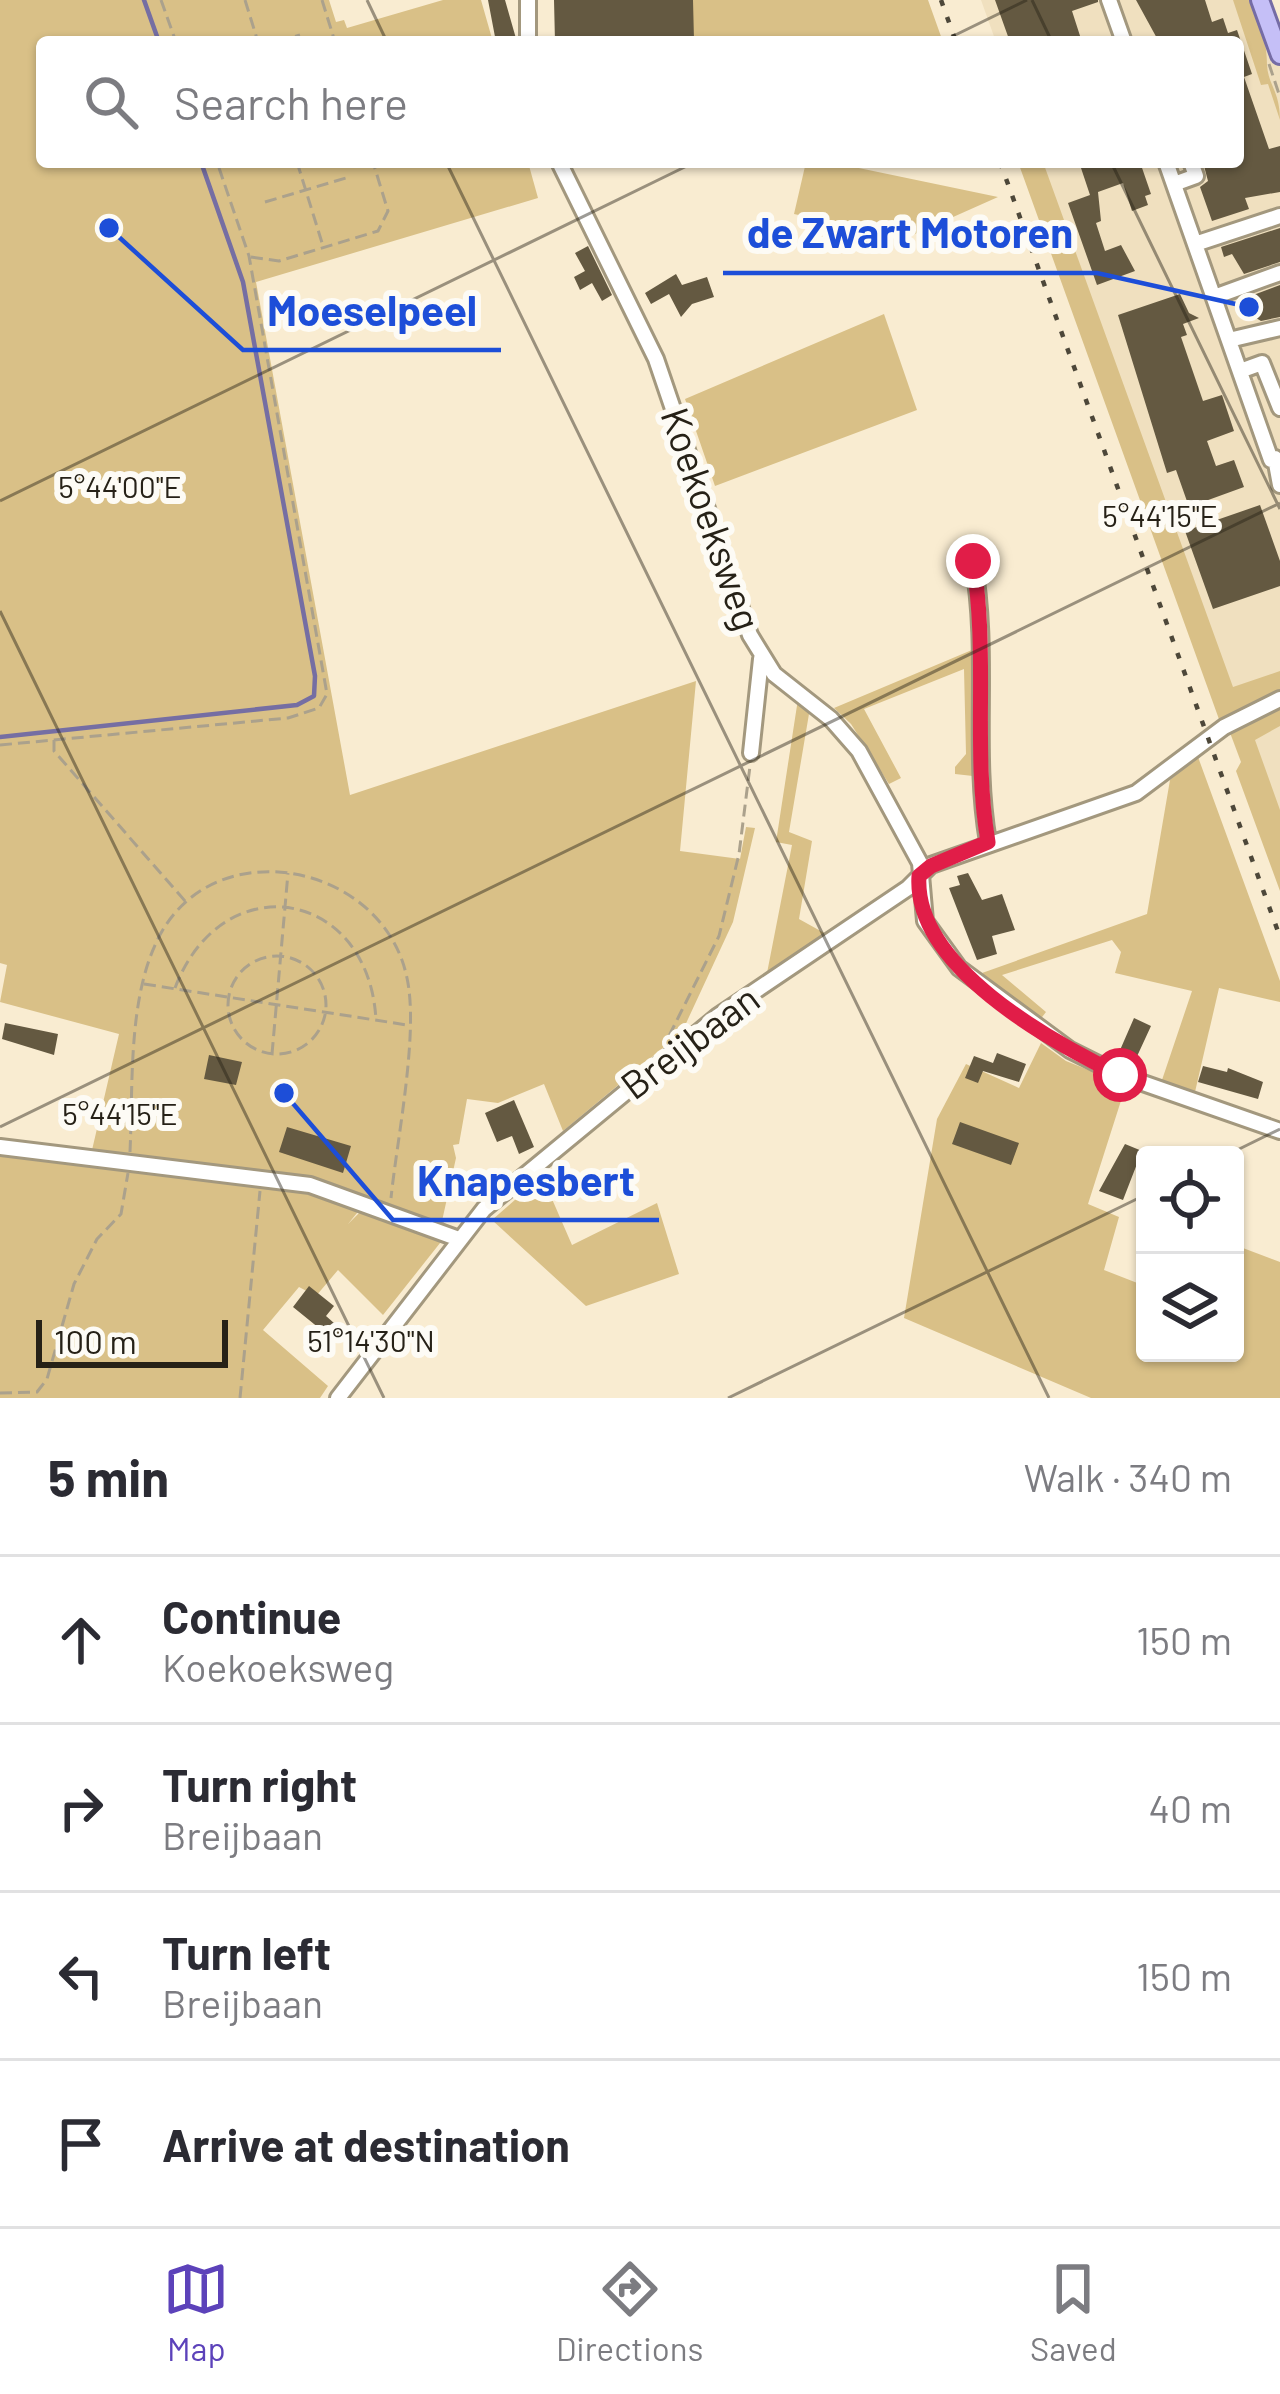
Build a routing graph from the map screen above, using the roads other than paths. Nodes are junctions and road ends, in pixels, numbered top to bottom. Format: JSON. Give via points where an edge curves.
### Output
{"nodes":[{"id":1,"x":527,"y":0,"type":"edge"},
{"id":2,"x":1109,"y":0,"type":"edge"},
{"id":3,"x":1260,"y":0,"type":"edge"},
{"id":4,"x":528,"y":36,"type":"edge"},
{"id":5,"x":1122,"y":36,"type":"edge"},
{"id":6,"x":1280,"y":55,"type":"edge"},
{"id":7,"x":562,"y":168,"type":"edge"},
{"id":8,"x":1168,"y":168,"type":"edge"},
{"id":9,"x":1193,"y":168,"type":"edge"},
{"id":10,"x":1174,"y":184,"type":"junction"},
{"id":11,"x":1280,"y":216,"type":"edge"},
{"id":12,"x":1195,"y":244,"type":"junction"},
{"id":13,"x":1280,"y":273,"type":"edge"},
{"id":14,"x":1214,"y":297,"type":"junction"},
{"id":15,"x":1280,"y":328,"type":"edge"},
{"id":16,"x":1229,"y":340,"type":"junction"},
{"id":17,"x":1240,"y":371,"type":"junction"},
{"id":18,"x":1280,"y":408,"type":"edge"},
{"id":19,"x":1276,"y":458,"type":"edge"},
{"id":20,"x":1280,"y":485,"type":"edge"},
{"id":21,"x":973,"y":561,"type":"dead end"},
{"id":22,"x":761,"y":659,"type":"junction"},
{"id":23,"x":1280,"y":699,"type":"edge"},
{"id":24,"x":752,"y":753,"type":"road end"},
{"id":25,"x":988,"y":842,"type":"junction"},
{"id":26,"x":919,"y":876,"type":"junction"},
{"id":27,"x":1280,"y":1130,"type":"edge"},
{"id":28,"x":0,"y":1147,"type":"edge"},
{"id":29,"x":458,"y":1239,"type":"junction"},
{"id":30,"x":338,"y":1398,"type":"edge"}],
"edges":[{"from":1,"to":4,"type":"street"},
{"from":2,"to":5,"type":"street"},
{"from":3,"to":6,"type":"main road"},
{"from":7,"to":22,"type":"street","name":"Koekoeksweg","via":[[656,359]]},
{"from":8,"to":10,"type":"street"},
{"from":9,"to":10,"type":"street","via":[[1196,176]]},
{"from":10,"to":12,"type":"street"},
{"from":11,"to":12,"type":"street"},
{"from":12,"to":14,"type":"street"},
{"from":13,"to":14,"type":"street"},
{"from":14,"to":16,"type":"street"},
{"from":15,"to":16,"type":"street"},
{"from":16,"to":17,"type":"street"},
{"from":17,"to":18,"type":"street","via":[[1262,363]]},
{"from":17,"to":19,"type":"street"},
{"from":19,"to":20,"type":"street"},
{"from":21,"to":25,"type":"street","via":[[985,661],[979,790]]},
{"from":22,"to":24,"type":"street"},
{"from":22,"to":26,"type":"street","name":"Koekoeksweg","via":[[859,752],[920,863]]},
{"from":23,"to":25,"type":"street","name":"Breijbaan","via":[[1225,727],[1136,793]]},
{"from":25,"to":26,"type":"street","name":"Breijbaan"},
{"from":26,"to":27,"type":"street","name":"Koekoeksweg","via":[[925,921],[939,947],[1070,1050]]},
{"from":26,"to":29,"type":"street","name":"Breijbaan","via":[[673,1052]]},
{"from":28,"to":29,"type":"street","via":[[310,1185]]},
{"from":29,"to":30,"type":"street","name":"Breijbaan"}]}
